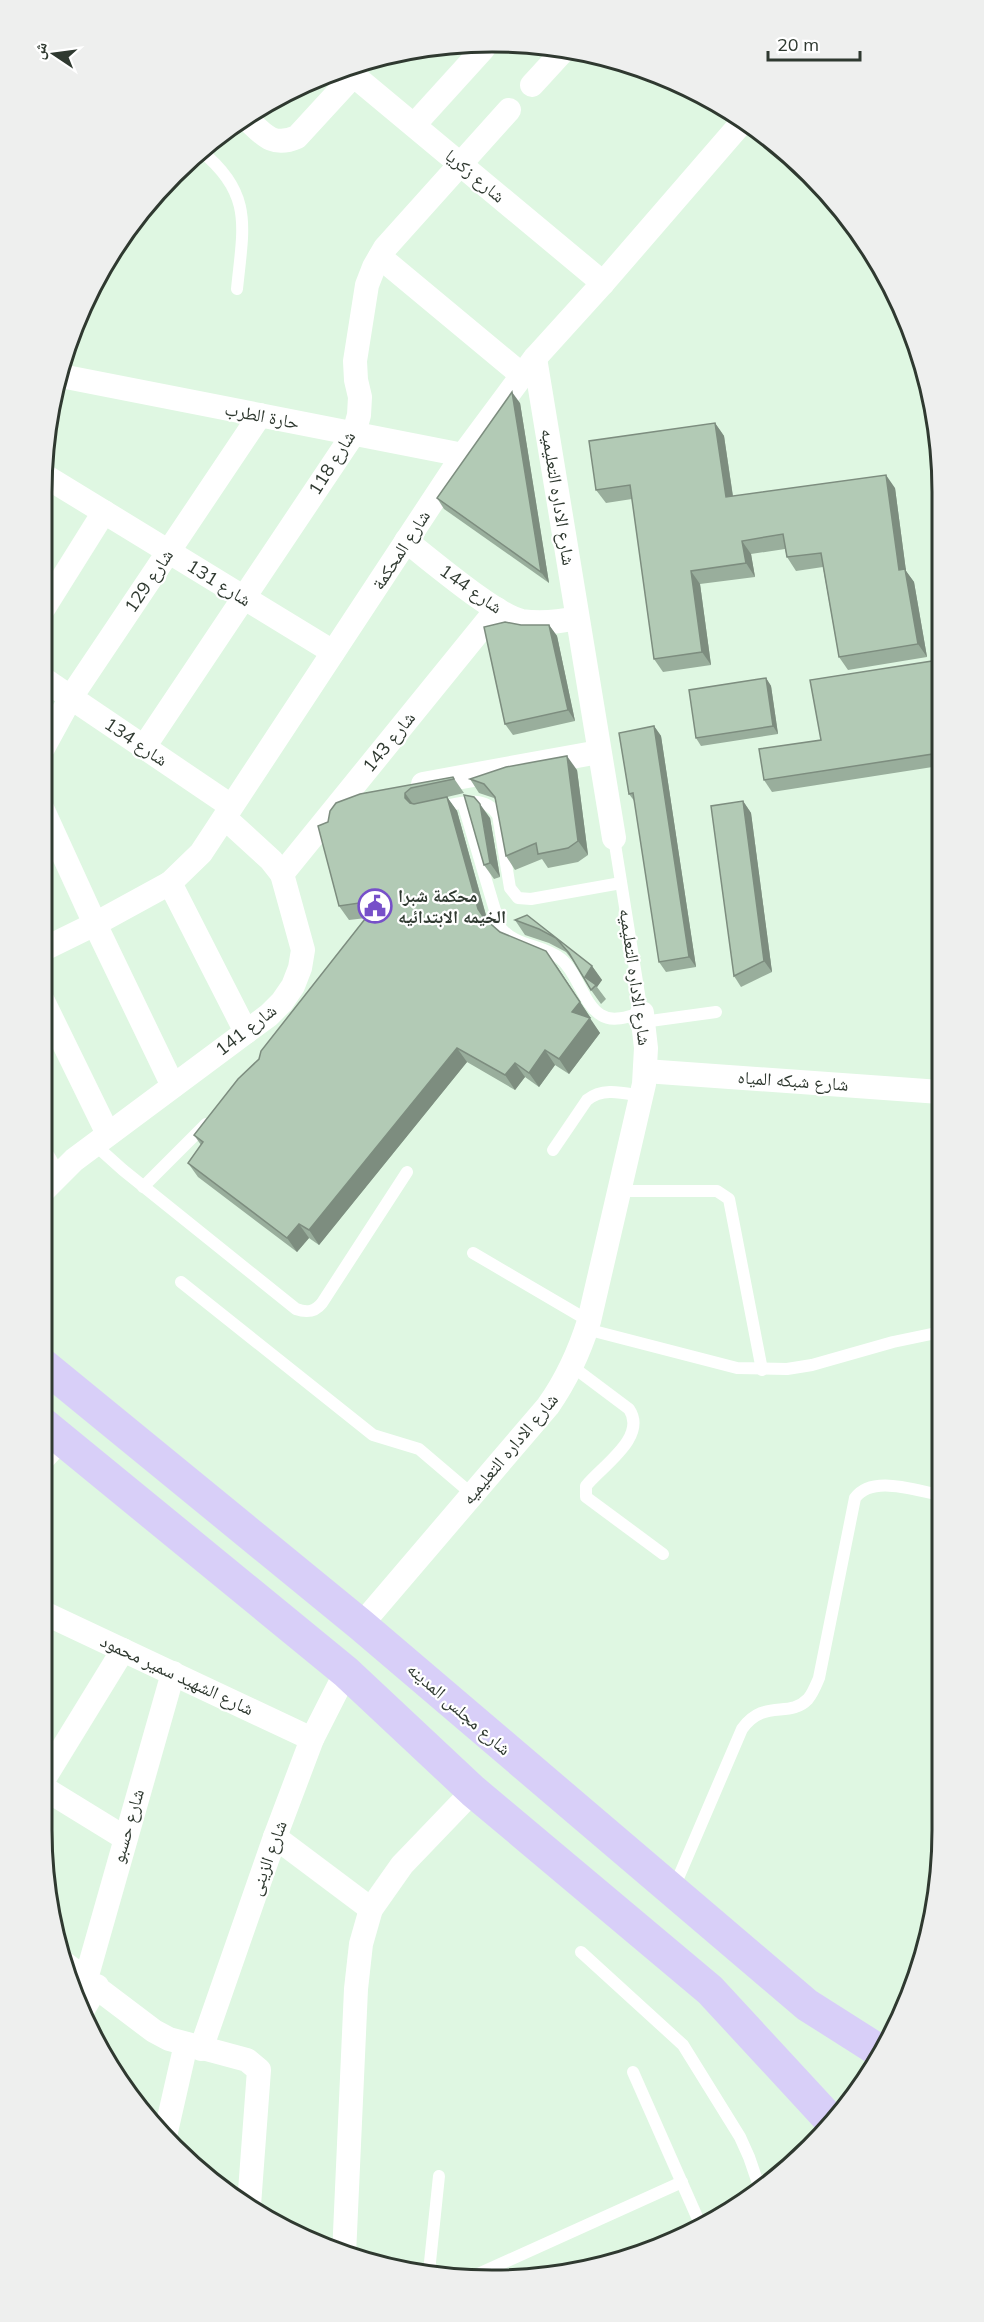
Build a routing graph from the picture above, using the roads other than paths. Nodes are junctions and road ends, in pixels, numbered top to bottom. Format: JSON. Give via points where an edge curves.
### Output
{"nodes":[{"id":1,"x":480,"y":52,"type":"edge"},
{"id":2,"x":557,"y":57,"type":"edge"},
{"id":3,"x":354,"y":75,"type":"edge"},
{"id":4,"x":345,"y":78,"type":"edge"},
{"id":5,"x":532,"y":85,"type":"dead end"},
{"id":6,"x":509,"y":110,"type":"dead end"},
{"id":7,"x":253,"y":124,"type":"edge"},
{"id":8,"x":414,"y":125,"type":"junction"},
{"id":9,"x":737,"y":128,"type":"edge"},
{"id":10,"x":208,"y":157,"type":"edge"},
{"id":11,"x":462,"y":165,"type":"junction"},
{"id":12,"x":380,"y":257,"type":"junction"},
{"id":13,"x":603,"y":283,"type":"junction"},
{"id":14,"x":237,"y":289,"type":"dead end"},
{"id":15,"x":529,"y":367,"type":"junction"},
{"id":16,"x":67,"y":377,"type":"edge"},
{"id":17,"x":260,"y":415,"type":"junction"},
{"id":18,"x":354,"y":433,"type":"junction"},
{"id":19,"x":463,"y":454,"type":"junction"},
{"id":20,"x":52,"y":481,"type":"edge"},
{"id":21,"x":104,"y":512,"type":"junction"},
{"id":22,"x":406,"y":541,"type":"junction"},
{"id":23,"x":169,"y":552,"type":"junction"},
{"id":24,"x":52,"y":595,"type":"edge"},
{"id":25,"x":244,"y":598,"type":"junction"},
{"id":26,"x":497,"y":609,"type":"junction"},
{"id":27,"x":577,"y":618,"type":"junction"},
{"id":28,"x":333,"y":652,"type":"junction"},
{"id":29,"x":52,"y":685,"type":"edge"},
{"id":30,"x":71,"y":697,"type":"junction"},
{"id":31,"x":52,"y":732,"type":"edge"},
{"id":32,"x":144,"y":747,"type":"junction"},
{"id":33,"x":599,"y":752,"type":"junction"},
{"id":34,"x":344,"y":798,"type":"junction"},
{"id":35,"x":464,"y":803,"type":"junction"},
{"id":36,"x":423,"y":810,"type":"edge"},
{"id":37,"x":228,"y":812,"type":"junction"},
{"id":38,"x":52,"y":830,"type":"edge"},
{"id":39,"x":614,"y":838,"type":"joint"},
{"id":40,"x":282,"y":874,"type":"junction"},
{"id":41,"x":621,"y":882,"type":"junction"},
{"id":42,"x":170,"y":883,"type":"junction"},
{"id":43,"x":95,"y":924,"type":"junction"},
{"id":44,"x":52,"y":945,"type":"edge"},
{"id":45,"x":716,"y":1012,"type":"dead end"},
{"id":46,"x":642,"y":1018,"type":"junction"},
{"id":47,"x":52,"y":1023,"type":"edge"},
{"id":48,"x":246,"y":1032,"type":"junction"},
{"id":49,"x":645,"y":1071,"type":"junction"},
{"id":50,"x":173,"y":1086,"type":"junction"},
{"id":51,"x":932,"y":1091,"type":"edge"},
{"id":52,"x":641,"y":1096,"type":"junction"},
{"id":53,"x":215,"y":1115,"type":"edge"},
{"id":54,"x":101,"y":1139,"type":"junction"},
{"id":55,"x":553,"y":1150,"type":"dead end"},
{"id":56,"x":407,"y":1172,"type":"dead end"},
{"id":57,"x":52,"y":1181,"type":"edge"},
{"id":58,"x":143,"y":1187,"type":"junction"},
{"id":59,"x":619,"y":1191,"type":"junction"},
{"id":60,"x":472,"y":1252,"type":"dead end"},
{"id":61,"x":181,"y":1282,"type":"dead end"},
{"id":62,"x":588,"y":1325,"type":"junction"},
{"id":63,"x":932,"y":1334,"type":"edge"},
{"id":64,"x":573,"y":1366,"type":"junction"},
{"id":65,"x":762,"y":1370,"type":"junction"},
{"id":66,"x":52,"y":1372,"type":"edge"},
{"id":67,"x":52,"y":1443,"type":"edge"},
{"id":68,"x":932,"y":1494,"type":"edge"},
{"id":69,"x":473,"y":1495,"type":"junction"},
{"id":70,"x":663,"y":1554,"type":"dead end"},
{"id":71,"x":52,"y":1617,"type":"edge"},
{"id":72,"x":361,"y":1625,"type":"junction"},
{"id":73,"x":123,"y":1650,"type":"junction"},
{"id":74,"x":346,"y":1672,"type":"junction"},
{"id":75,"x":172,"y":1673,"type":"junction"},
{"id":76,"x":312,"y":1739,"type":"junction"},
{"id":77,"x":52,"y":1767,"type":"edge"},
{"id":78,"x":52,"y":1791,"type":"edge"},
{"id":79,"x":473,"y":1791,"type":"junction"},
{"id":80,"x":275,"y":1837,"type":"junction"},
{"id":81,"x":125,"y":1838,"type":"junction"},
{"id":82,"x":673,"y":1891,"type":"junction"},
{"id":83,"x":371,"y":1909,"type":"junction"},
{"id":84,"x":581,"y":1952,"type":"dead end"},
{"id":85,"x":76,"y":1972,"type":"edge"},
{"id":86,"x":91,"y":1983,"type":"junction"},
{"id":87,"x":86,"y":1998,"type":"edge"},
{"id":88,"x":194,"y":2046,"type":"junction"},
{"id":89,"x":874,"y":2048,"type":"edge"},
{"id":90,"x":633,"y":2072,"type":"dead end"},
{"id":91,"x":826,"y":2115,"type":"edge"},
{"id":92,"x":168,"y":2127,"type":"edge"},
{"id":93,"x":439,"y":2176,"type":"dead end"},
{"id":94,"x":757,"y":2181,"type":"edge"},
{"id":95,"x":682,"y":2182,"type":"junction"},
{"id":96,"x":250,"y":2196,"type":"edge"},
{"id":97,"x":698,"y":2218,"type":"edge"},
{"id":98,"x":345,"y":2244,"type":"edge"},
{"id":99,"x":430,"y":2265,"type":"edge"},
{"id":100,"x":487,"y":2270,"type":"edge"}],
"edges":[{"from":1,"to":8,"type":"street"},
{"from":2,"to":5,"type":"street"},
{"from":3,"to":8,"type":"street","name":"شارع زكريا"},
{"from":4,"to":7,"type":"street","via":[[297,137],[286,142],[270,139]]},
{"from":6,"to":11,"type":"street","name":"شارع 118"},
{"from":8,"to":11,"type":"street","name":"شارع زكريا"},
{"from":9,"to":13,"type":"street","name":"شارع المحكمة"},
{"from":10,"to":14,"type":"lane","via":[[230,180],[240,205],[243,226]]},
{"from":11,"to":12,"type":"street","name":"شارع 118"},
{"from":11,"to":13,"type":"street","name":"شارع زكريا"},
{"from":12,"to":15,"type":"street"},
{"from":12,"to":18,"type":"street","name":"شارع 118","via":[[367,285],[355,361],[360,397]]},
{"from":13,"to":15,"type":"street","name":"شارع المحكمة"},
{"from":15,"to":19,"type":"street","name":"شارع المحكمة"},
{"from":15,"to":27,"type":"street","name":"شارع الاداره التعليميه"},
{"from":16,"to":17,"type":"street","name":"حارة الطرب"},
{"from":17,"to":18,"type":"street","name":"حارة الطرب"},
{"from":17,"to":23,"type":"street","name":"شارع 129"},
{"from":18,"to":19,"type":"street","name":"حارة الطرب"},
{"from":18,"to":25,"type":"street","name":"شارع 118"},
{"from":19,"to":22,"type":"street","name":"شارع المحكمة"},
{"from":20,"to":21,"type":"street","name":"شارع 131"},
{"from":21,"to":23,"type":"street","name":"شارع 131"},
{"from":21,"to":24,"type":"street"},
{"from":22,"to":26,"type":"street","name":"شارع 144"},
{"from":22,"to":28,"type":"street","name":"شارع المحكمة"},
{"from":23,"to":25,"type":"street","name":"شارع 131"},
{"from":23,"to":30,"type":"street","name":"شارع 129"},
{"from":25,"to":28,"type":"street","name":"شارع 131"},
{"from":25,"to":32,"type":"street","name":"شارع 118"},
{"from":26,"to":27,"type":"street","name":"شارع 144","via":[[519,620],[548,624]]},
{"from":26,"to":34,"type":"street","name":"شارع 143"},
{"from":27,"to":33,"type":"street","name":"شارع الاداره التعليميه"},
{"from":28,"to":37,"type":"street","name":"شارع المحكمة"},
{"from":29,"to":30,"type":"street","name":"شارع 134"},
{"from":30,"to":31,"type":"street","name":"شارع 129"},
{"from":30,"to":32,"type":"street","name":"شارع 134"},
{"from":32,"to":37,"type":"street","name":"شارع 134"},
{"from":33,"to":34,"type":"street"},
{"from":33,"to":39,"type":"street","name":"شارع الاداره التعليميه"},
{"from":34,"to":40,"type":"street","name":"شارع 143"},
{"from":35,"to":36,"type":"lane"},
{"from":35,"to":41,"type":"lane","via":[[480,801],[498,815],[510,888],[518,898]]},
{"from":35,"to":46,"type":"lane","via":[[497,920],[505,934],[561,959],[600,1015]]},
{"from":37,"to":40,"type":"street","name":"شارع 141"},
{"from":37,"to":42,"type":"street","name":"شارع المحكمة","via":[[201,854]]},
{"from":38,"to":43,"type":"street"},
{"from":39,"to":41,"type":"lane","name":"شارع الاداره التعليميه"},
{"from":40,"to":48,"type":"street","name":"شارع 141","via":[[303,950],[300,969],[282,1002]]},
{"from":41,"to":46,"type":"lane","name":"شارع الاداره التعليميه"},
{"from":42,"to":43,"type":"street","name":"شارع المحكمة"},
{"from":42,"to":48,"type":"street"},
{"from":43,"to":44,"type":"street","name":"شارع المحكمة"},
{"from":43,"to":50,"type":"street"},
{"from":45,"to":46,"type":"lane"},
{"from":46,"to":49,"type":"street","name":"شارع الاداره التعليميه"},
{"from":47,"to":54,"type":"street"},
{"from":48,"to":50,"type":"street","name":"شارع 141"},
{"from":49,"to":51,"type":"street","name":"شارع شبكه المياه"},
{"from":49,"to":52,"type":"street","name":"شارع الاداره التعليميه"},
{"from":50,"to":54,"type":"street","name":"شارع 141"},
{"from":52,"to":55,"type":"lane","via":[[608,1092],[594,1095]]},
{"from":52,"to":59,"type":"street","name":"شارع الاداره التعليميه"},
{"from":53,"to":58,"type":"lane"},
{"from":54,"to":57,"type":"street","name":"شارع 141"},
{"from":54,"to":58,"type":"lane"},
{"from":56,"to":58,"type":"lane","via":[[322,1303],[311,1311],[296,1309]]},
{"from":59,"to":62,"type":"street","name":"شارع الاداره التعليميه"},
{"from":59,"to":65,"type":"lane","via":[[717,1191],[729,1199]]},
{"from":60,"to":62,"type":"lane"},
{"from":61,"to":69,"type":"lane","via":[[373,1435],[419,1449]]},
{"from":62,"to":64,"type":"street","name":"شارع الاداره التعليميه"},
{"from":62,"to":65,"type":"lane","via":[[737,1368]]},
{"from":63,"to":65,"type":"lane","via":[[812,1365]]},
{"from":64,"to":69,"type":"street","name":"شارع الاداره التعليميه","via":[[548,1406]]},
{"from":64,"to":70,"type":"lane","via":[[634,1416],[629,1441],[586,1486],[586,1497]]},
{"from":66,"to":72,"type":"highway","name":"شارع مجلس المدينه"},
{"from":67,"to":74,"type":"highway"},
{"from":68,"to":82,"type":"lane","via":[[881,1484],[866,1487],[855,1498],[814,1690],[801,1705],[765,1710],[742,1729]]},
{"from":69,"to":72,"type":"street","name":"شارع الاداره التعليميه"},
{"from":71,"to":73,"type":"street","name":"شارع الشهيد سمير محمود"},
{"from":72,"to":82,"type":"highway","name":"شارع مجلس المدينه"},
{"from":73,"to":75,"type":"street","name":"شارع الشهيد سمير محمود"},
{"from":73,"to":77,"type":"street"},
{"from":74,"to":76,"type":"street","name":"شارع الزينى"},
{"from":74,"to":79,"type":"highway"},
{"from":75,"to":76,"type":"street","name":"شارع الشهيد سمير محمود"},
{"from":75,"to":81,"type":"street","name":"شارع حسبو"},
{"from":76,"to":80,"type":"street","name":"شارع الزينى"},
{"from":78,"to":81,"type":"street"},
{"from":79,"to":83,"type":"street","via":[[402,1865]]},
{"from":79,"to":91,"type":"highway","via":[[710,1990]]},
{"from":80,"to":83,"type":"street"},
{"from":80,"to":88,"type":"street","name":"شارع الزينى"},
{"from":81,"to":86,"type":"street","name":"شارع حسبو"},
{"from":82,"to":89,"type":"highway","name":"شارع مجلس المدينه","via":[[807,2005]]},
{"from":83,"to":98,"type":"street","via":[[361,1944],[356,1989]]},
{"from":84,"to":94,"type":"lane","via":[[683,2045],[740,2137]]},
{"from":85,"to":86,"type":"street"},
{"from":86,"to":87,"type":"street","name":"شارع حسبو"},
{"from":86,"to":88,"type":"street","via":[[154,2031]]},
{"from":88,"to":92,"type":"street","name":"شارع الزينى"},
{"from":88,"to":96,"type":"street","via":[[247,2060],[259,2070]]},
{"from":90,"to":95,"type":"lane"},
{"from":93,"to":99,"type":"lane"},
{"from":95,"to":97,"type":"lane"},
{"from":95,"to":100,"type":"lane"}]}
